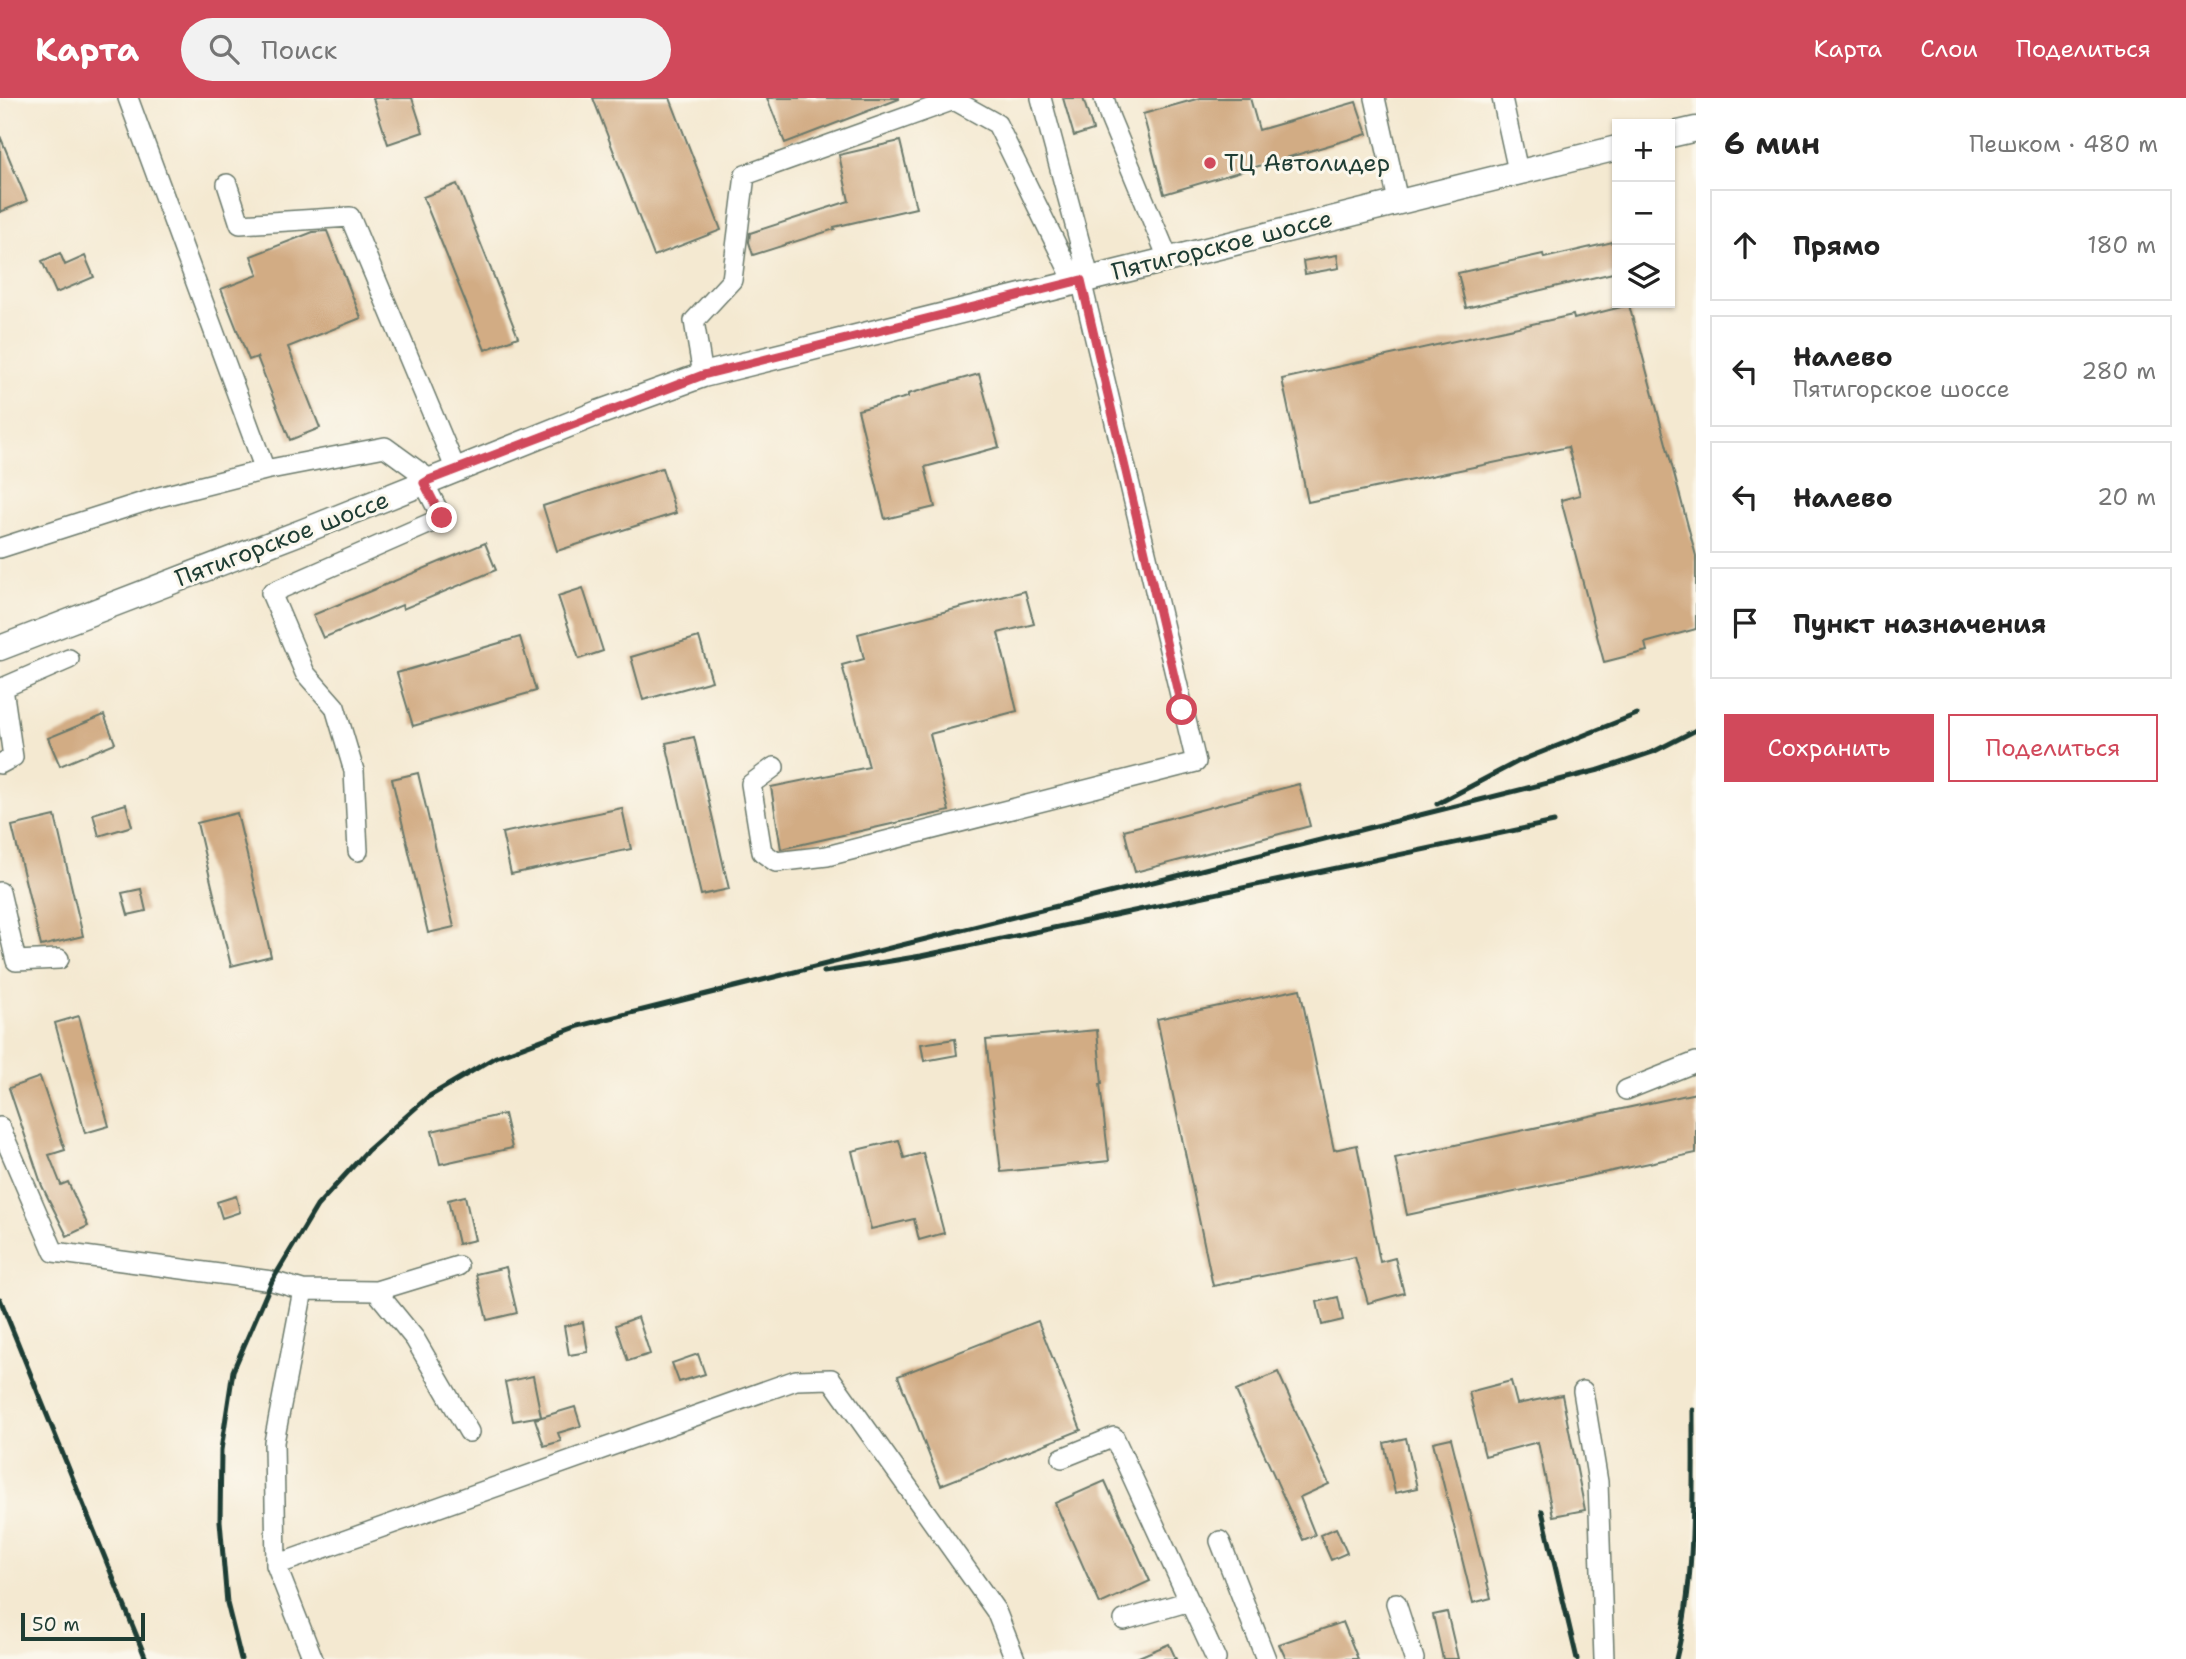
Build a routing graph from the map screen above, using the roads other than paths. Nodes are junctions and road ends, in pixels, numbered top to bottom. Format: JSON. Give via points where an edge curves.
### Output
{"nodes":[{"id":1,"x":128,"y":98,"type":"edge"},
{"id":2,"x":1041,"y":98,"type":"edge"},
{"id":3,"x":1104,"y":98,"type":"edge"},
{"id":4,"x":1375,"y":98,"type":"edge"},
{"id":5,"x":1502,"y":98,"type":"edge"},
{"id":6,"x":1696,"y":129,"type":"edge"},
{"id":7,"x":1675,"y":134,"type":"edge"},
{"id":8,"x":1612,"y":149,"type":"edge"},
{"id":9,"x":1518,"y":171,"type":"junction"},
{"id":10,"x":228,"y":184,"type":"dead end"},
{"id":11,"x":1398,"y":201,"type":"junction"},
{"id":12,"x":1168,"y":258,"type":"junction"},
{"id":13,"x":1082,"y":280,"type":"junction"},
{"id":14,"x":703,"y":375,"type":"junction"},
{"id":15,"x":265,"y":470,"type":"junction"},
{"id":16,"x":456,"y":470,"type":"junction"},
{"id":17,"x":426,"y":481,"type":"junction"},
{"id":18,"x":0,"y":548,"type":"edge"},
{"id":19,"x":0,"y":648,"type":"edge"},
{"id":20,"x":69,"y":659,"type":"dead end"},
{"id":21,"x":1,"y":688,"type":"edge"},
{"id":22,"x":0,"y":764,"type":"edge"},
{"id":23,"x":774,"y":767,"type":"dead end"},
{"id":24,"x":358,"y":851,"type":"dead end"},
{"id":25,"x":0,"y":892,"type":"edge"},
{"id":26,"x":60,"y":959,"type":"dead end"},
{"id":27,"x":1696,"y":1062,"type":"edge"},
{"id":28,"x":1626,"y":1090,"type":"dead end"},
{"id":29,"x":0,"y":1127,"type":"edge"},
{"id":30,"x":458,"y":1266,"type":"dead end"},
{"id":31,"x":303,"y":1290,"type":"junction"},
{"id":32,"x":376,"y":1291,"type":"junction"},
{"id":33,"x":1583,"y":1391,"type":"dead end"},
{"id":34,"x":469,"y":1432,"type":"dead end"},
{"id":35,"x":1062,"y":1458,"type":"dead end"},
{"id":36,"x":1220,"y":1541,"type":"dead end"},
{"id":37,"x":275,"y":1565,"type":"junction"},
{"id":38,"x":1190,"y":1601,"type":"junction"},
{"id":39,"x":1396,"y":1603,"type":"dead end"},
{"id":40,"x":1124,"y":1620,"type":"dead end"},
{"id":41,"x":313,"y":1659,"type":"edge"},
{"id":42,"x":1015,"y":1659,"type":"edge"},
{"id":43,"x":1216,"y":1659,"type":"edge"},
{"id":44,"x":1266,"y":1659,"type":"edge"},
{"id":45,"x":1414,"y":1659,"type":"edge"},
{"id":46,"x":1604,"y":1659,"type":"edge"}],
"edges":[{"from":1,"to":15,"type":"lane"},
{"from":2,"to":13,"type":"lane"},
{"from":3,"to":12,"type":"lane"},
{"from":4,"to":11,"type":"lane"},
{"from":5,"to":9,"type":"lane"},
{"from":6,"to":7,"type":"main road"},
{"from":8,"to":9,"type":"main road","name":"Пятигорское шоссе"},
{"from":9,"to":11,"type":"main road","name":"Пятигорское шоссе"},
{"from":10,"to":16,"type":"lane","via":[[240,223],[351,217]]},
{"from":11,"to":12,"type":"main road","name":"Пятигорское шоссе"},
{"from":12,"to":13,"type":"main road","name":"Пятигорское шоссе"},
{"from":13,"to":14,"type":"main road","name":"Пятигорское шоссе"},
{"from":13,"to":14,"type":"lane","via":[[997,124],[954,100],[745,175],[732,280],[694,321]]},
{"from":13,"to":23,"type":"lane","via":[[1196,762],[827,856],[776,862],[762,852],[751,784]]},
{"from":14,"to":16,"type":"main road","name":"Пятигорское шоссе"},
{"from":15,"to":17,"type":"lane","via":[[385,447]]},
{"from":15,"to":18,"type":"lane","via":[[159,497]]},
{"from":16,"to":17,"type":"main road","name":"Пятигорское шоссе"},
{"from":17,"to":19,"type":"main road","name":"Пятигорское шоссе"},
{"from":17,"to":24,"type":"lane","via":[[442,518],[271,593],[305,673],[335,707],[354,771]]},
{"from":20,"to":21,"type":"lane"},
{"from":21,"to":22,"type":"lane","via":[[13,757]]},
{"from":25,"to":26,"type":"lane","via":[[16,961]]},
{"from":27,"to":28,"type":"lane"},
{"from":29,"to":31,"type":"lane","via":[[54,1252],[272,1281]]},
{"from":30,"to":32,"type":"lane"},
{"from":31,"to":32,"type":"lane"},
{"from":31,"to":37,"type":"lane","via":[[274,1442]]},
{"from":32,"to":34,"type":"lane","via":[[415,1339]]},
{"from":33,"to":46,"type":"lane","via":[[1598,1482]]},
{"from":35,"to":38,"type":"lane","via":[[1114,1437]]},
{"from":36,"to":44,"type":"lane"},
{"from":37,"to":41,"type":"lane"},
{"from":37,"to":42,"type":"lane","via":[[796,1380],[831,1379],[996,1611]]},
{"from":38,"to":40,"type":"lane"},
{"from":38,"to":43,"type":"lane"},
{"from":39,"to":45,"type":"lane"}]}
